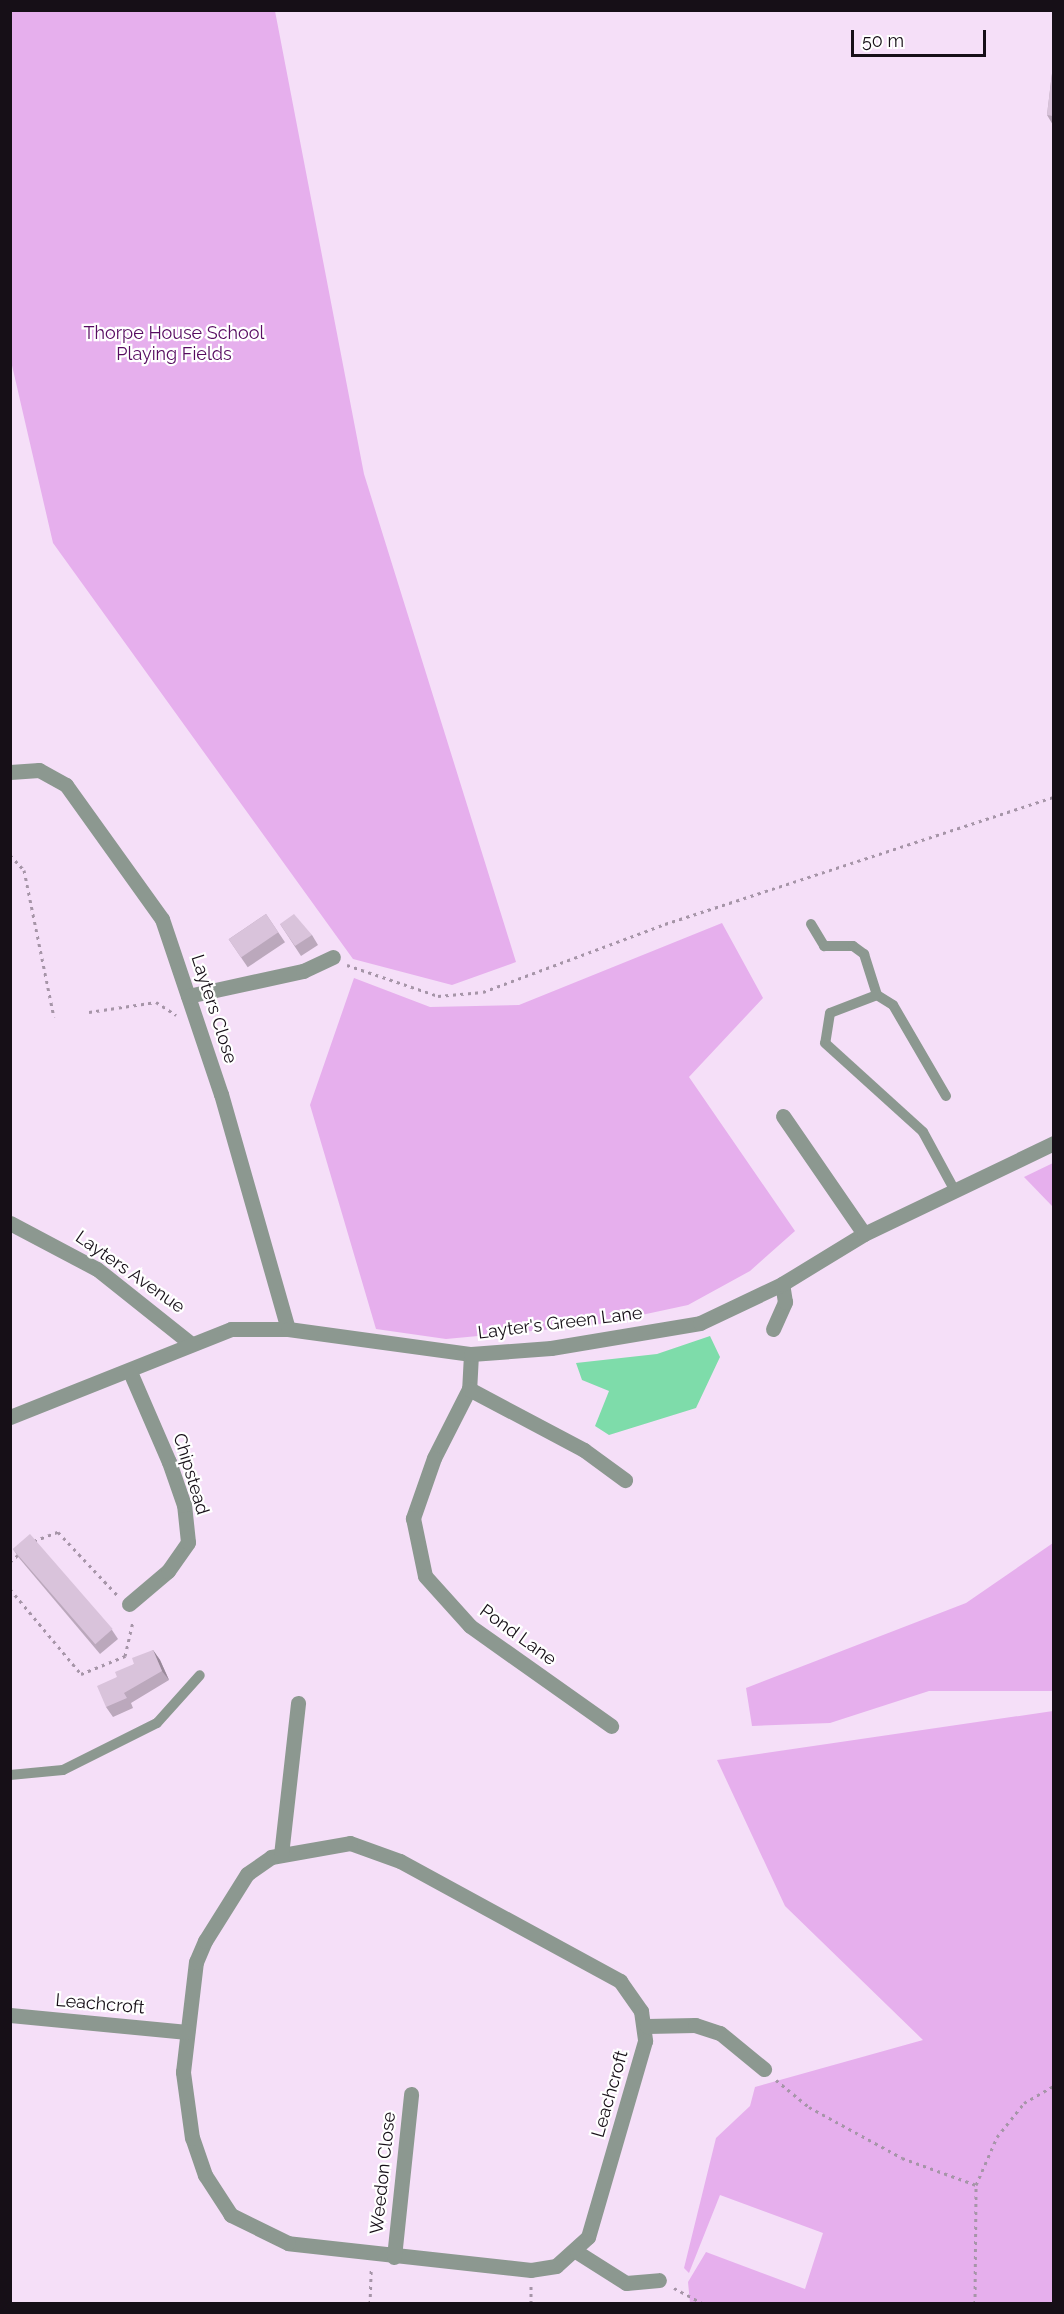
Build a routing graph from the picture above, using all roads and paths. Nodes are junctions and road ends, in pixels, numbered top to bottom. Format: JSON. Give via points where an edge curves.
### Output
{"nodes":[{"id":1,"x":10,"y":772,"type":"edge"},
{"id":2,"x":1053,"y":797,"type":"edge"},
{"id":3,"x":10,"y":855,"type":"edge"},
{"id":4,"x":811,"y":924,"type":"dead end"},
{"id":5,"x":333,"y":957,"type":"joint"},
{"id":6,"x":877,"y":995,"type":"junction"},
{"id":7,"x":190,"y":1003,"type":"junction"},
{"id":8,"x":89,"y":1012,"type":"dead end"},
{"id":9,"x":54,"y":1017,"type":"dead end"},
{"id":10,"x":946,"y":1096,"type":"dead end"},
{"id":11,"x":783,"y":1116,"type":"dead end"},
{"id":12,"x":1053,"y":1143,"type":"edge"},
{"id":13,"x":954,"y":1189,"type":"junction"},
{"id":14,"x":10,"y":1223,"type":"edge"},
{"id":15,"x":864,"y":1234,"type":"junction"},
{"id":16,"x":782,"y":1284,"type":"junction"},
{"id":17,"x":288,"y":1329,"type":"junction"},
{"id":18,"x":773,"y":1329,"type":"dead end"},
{"id":19,"x":190,"y":1343,"type":"junction"},
{"id":20,"x":471,"y":1354,"type":"junction"},
{"id":21,"x":130,"y":1372,"type":"junction"},
{"id":22,"x":469,"y":1389,"type":"junction"},
{"id":23,"x":10,"y":1417,"type":"edge"},
{"id":24,"x":625,"y":1480,"type":"dead end"},
{"id":25,"x":10,"y":1562,"type":"edge"},
{"id":26,"x":10,"y":1589,"type":"edge"},
{"id":27,"x":129,"y":1604,"type":"junction"},
{"id":28,"x":200,"y":1675,"type":"dead end"},
{"id":29,"x":298,"y":1703,"type":"dead end"},
{"id":30,"x":611,"y":1726,"type":"dead end"},
{"id":31,"x":10,"y":1775,"type":"edge"},
{"id":32,"x":281,"y":1855,"type":"junction"},
{"id":33,"x":10,"y":2015,"type":"edge"},
{"id":34,"x":647,"y":2026,"type":"junction"},
{"id":35,"x":187,"y":2032,"type":"junction"},
{"id":36,"x":764,"y":2069,"type":"joint"},
{"id":37,"x":1053,"y":2086,"type":"edge"},
{"id":38,"x":411,"y":2094,"type":"dead end"},
{"id":39,"x":976,"y":2185,"type":"junction"},
{"id":40,"x":577,"y":2252,"type":"junction"},
{"id":41,"x":372,"y":2255,"type":"junction"},
{"id":42,"x":394,"y":2257,"type":"junction"},
{"id":43,"x":659,"y":2280,"type":"joint"},
{"id":44,"x":370,"y":2304,"type":"edge"},
{"id":45,"x":704,"y":2304,"type":"edge"},
{"id":46,"x":975,"y":2304,"type":"edge"}],
"edges":[{"from":1,"to":7,"type":"street","name":"Layters Close","via":[[53,775],[78,801],[146,889],[162,919]]},
{"from":2,"to":5,"type":"path","via":[[665,924],[483,992],[454,997],[416,992]]},
{"from":3,"to":9,"type":"path","via":[[24,870]]},
{"from":4,"to":6,"type":"lane","via":[[824,946],[853,946],[864,954]]},
{"from":5,"to":7,"type":"street","via":[[303,971]]},
{"from":6,"to":10,"type":"lane","via":[[893,1005]]},
{"from":6,"to":13,"type":"lane","via":[[830,1013],[825,1043],[923,1132]]},
{"from":7,"to":8,"type":"path","via":[[176,1015],[156,1002]]},
{"from":7,"to":17,"type":"street","name":"Layters Close"},
{"from":11,"to":15,"type":"street"},
{"from":12,"to":13,"type":"street","name":"Layter's Green Lane"},
{"from":13,"to":15,"type":"street","name":"Layter's Green Lane"},
{"from":14,"to":19,"type":"street","name":"Layters Avenue","via":[[97,1269]]},
{"from":15,"to":16,"type":"street","name":"Layter's Green Lane"},
{"from":16,"to":18,"type":"street","via":[[785,1302]]},
{"from":16,"to":20,"type":"street","name":"Layter's Green Lane","via":[[700,1323],[550,1348]]},
{"from":17,"to":19,"type":"street","name":"Layter's Green Lane","via":[[231,1329]]},
{"from":17,"to":20,"type":"street","name":"Layter's Green Lane"},
{"from":19,"to":21,"type":"street","name":"Layter's Green Lane"},
{"from":20,"to":22,"type":"street","name":"Pond Lane"},
{"from":21,"to":23,"type":"street","name":"Layter's Green Lane"},
{"from":21,"to":27,"type":"street","name":"Chipstead","via":[[180,1494],[188,1542],[175,1564]]},
{"from":22,"to":24,"type":"street","via":[[584,1450]]},
{"from":22,"to":30,"type":"street","name":"Pond Lane","via":[[434,1458],[413,1518],[425,1575],[470,1626]]},
{"from":25,"to":27,"type":"path","via":[[40,1536],[58,1532]]},
{"from":26,"to":27,"type":"path","via":[[81,1674],[125,1656],[133,1620]]},
{"from":28,"to":31,"type":"lane","via":[[157,1723],[63,1770]]},
{"from":29,"to":32,"type":"street"},
{"from":32,"to":34,"type":"street","via":[[350,1843],[400,1861],[620,1981]]},
{"from":32,"to":35,"type":"street","via":[[247,1874],[217,1917],[196,1962]]},
{"from":33,"to":35,"type":"street","name":"Leachcroft"},
{"from":34,"to":36,"type":"street","via":[[695,2025],[720,2033]]},
{"from":34,"to":40,"type":"street","name":"Leachcroft","via":[[588,2237]]},
{"from":35,"to":41,"type":"street","via":[[183,2072],[192,2138],[206,2175],[231,2215],[288,2243]]},
{"from":36,"to":39,"type":"path","via":[[808,2107],[902,2158]]},
{"from":37,"to":39,"type":"path","via":[[1024,2103],[997,2137]]},
{"from":38,"to":42,"type":"street","name":"Weedon Close"},
{"from":39,"to":46,"type":"path"},
{"from":40,"to":42,"type":"street","via":[[556,2266],[531,2270]]},
{"from":40,"to":43,"type":"street","via":[[626,2283]]},
{"from":41,"to":42,"type":"street"},
{"from":41,"to":44,"type":"path"},
{"from":43,"to":45,"type":"path"}]}
